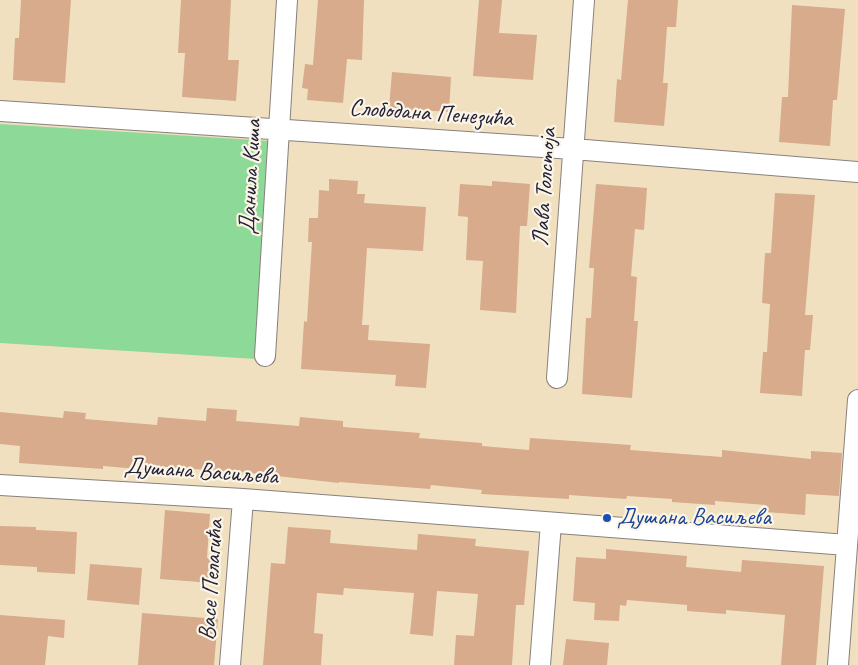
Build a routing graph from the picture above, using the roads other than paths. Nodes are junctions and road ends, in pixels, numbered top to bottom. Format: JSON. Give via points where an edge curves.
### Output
{"nodes":[{"id":1,"x":287,"y":0,"type":"edge"},
{"id":2,"x":584,"y":0,"type":"edge"},
{"id":3,"x":0,"y":111,"type":"edge"},
{"id":4,"x":279,"y":129,"type":"junction"},
{"id":5,"x":573,"y":149,"type":"junction"},
{"id":6,"x":858,"y":172,"type":"edge"},
{"id":7,"x":265,"y":356,"type":"dead end"},
{"id":8,"x":557,"y":378,"type":"dead end"},
{"id":9,"x":858,"y":400,"type":"edge"},
{"id":10,"x":0,"y":484,"type":"edge"},
{"id":11,"x":243,"y":499,"type":"junction"},
{"id":12,"x":551,"y":523,"type":"junction"},
{"id":13,"x":847,"y":544,"type":"junction"},
{"id":14,"x":230,"y":665,"type":"edge"},
{"id":15,"x":540,"y":665,"type":"edge"},
{"id":16,"x":838,"y":665,"type":"edge"}],
"edges":[{"from":1,"to":4,"type":"street","name":"Данила Киша"},
{"from":2,"to":5,"type":"street","name":"Лава Толстоја"},
{"from":3,"to":4,"type":"street","name":"Слободана Пенезића"},
{"from":4,"to":5,"type":"street","name":"Слободана Пенезића"},
{"from":4,"to":7,"type":"street","name":"Данила Киша"},
{"from":5,"to":6,"type":"street","name":"Слободана Пенезића"},
{"from":5,"to":8,"type":"street","name":"Лава Толстоја"},
{"from":9,"to":13,"type":"street"},
{"from":10,"to":11,"type":"street","name":"Душана Васиљева"},
{"from":11,"to":12,"type":"street","name":"Душана Васиљева"},
{"from":11,"to":14,"type":"street","name":"Васе Пелагића"},
{"from":12,"to":13,"type":"street","name":"Душана Васиљева"},
{"from":12,"to":15,"type":"street"},
{"from":13,"to":16,"type":"street"}]}
